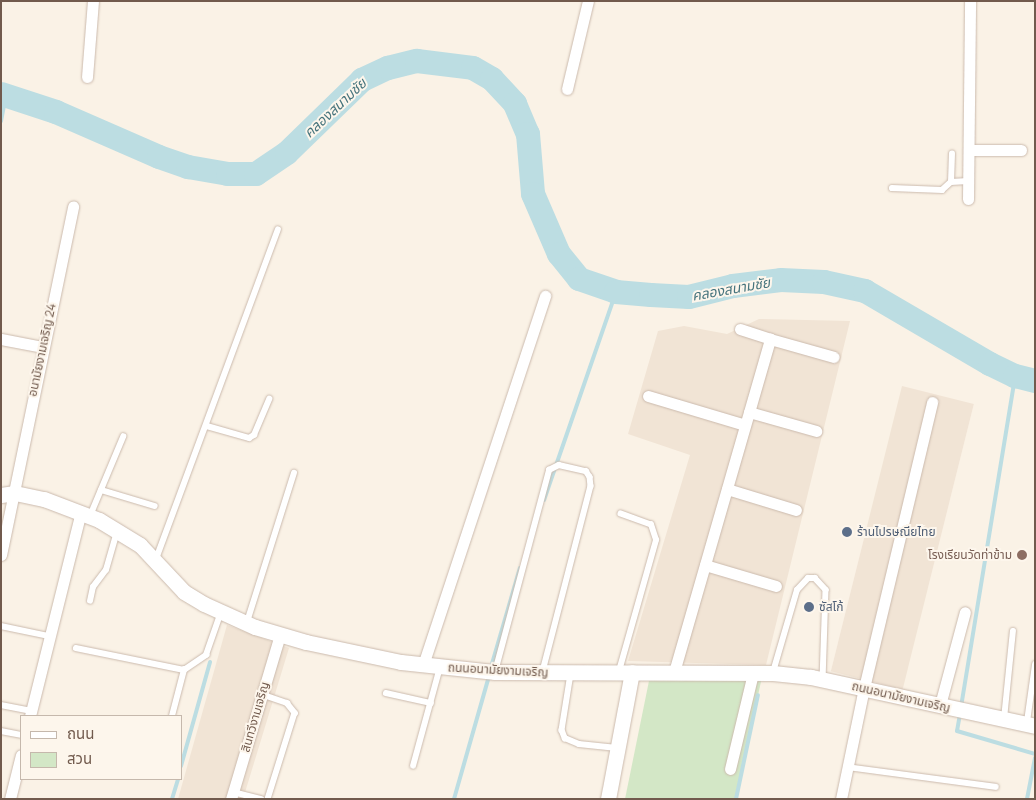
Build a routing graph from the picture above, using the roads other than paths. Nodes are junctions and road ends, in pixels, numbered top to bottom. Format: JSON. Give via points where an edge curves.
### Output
{"nodes":[{"id":1,"x":93,"y":1,"type":"edge"},
{"id":2,"x":588,"y":1,"type":"edge"},
{"id":3,"x":970,"y":1,"type":"edge"},
{"id":4,"x":87,"y":78,"type":"dead end"},
{"id":5,"x":567,"y":89,"type":"dead end"},
{"id":6,"x":969,"y":150,"type":"junction"},
{"id":7,"x":1021,"y":150,"type":"dead end"},
{"id":8,"x":952,"y":154,"type":"dead end"},
{"id":9,"x":968,"y":181,"type":"junction"},
{"id":10,"x":951,"y":182,"type":"junction"},
{"id":11,"x":892,"y":188,"type":"dead end"},
{"id":12,"x":968,"y":200,"type":"dead end"},
{"id":13,"x":73,"y":206,"type":"dead end"},
{"id":14,"x":278,"y":230,"type":"dead end"},
{"id":15,"x":545,"y":296,"type":"dead end"},
{"id":16,"x":740,"y":329,"type":"dead end"},
{"id":17,"x":770,"y":338,"type":"junction"},
{"id":18,"x":1,"y":339,"type":"edge"},
{"id":19,"x":43,"y":347,"type":"junction"},
{"id":20,"x":834,"y":357,"type":"dead end"},
{"id":21,"x":648,"y":396,"type":"dead end"},
{"id":22,"x":269,"y":398,"type":"dead end"},
{"id":23,"x":932,"y":402,"type":"dead end"},
{"id":24,"x":749,"y":412,"type":"junction"},
{"id":25,"x":746,"y":425,"type":"junction"},
{"id":26,"x":207,"y":426,"type":"junction"},
{"id":27,"x":816,"y":431,"type":"dead end"},
{"id":28,"x":122,"y":437,"type":"dead end"},
{"id":29,"x":294,"y":473,"type":"dead end"},
{"id":30,"x":727,"y":489,"type":"junction"},
{"id":31,"x":101,"y":490,"type":"junction"},
{"id":32,"x":8,"y":494,"type":"edge"},
{"id":33,"x":155,"y":506,"type":"dead end"},
{"id":34,"x":796,"y":510,"type":"dead end"},
{"id":35,"x":85,"y":514,"type":"junction"},
{"id":36,"x":621,"y":514,"type":"dead end"},
{"id":37,"x":117,"y":530,"type":"junction"},
{"id":38,"x":1,"y":555,"type":"edge"},
{"id":39,"x":155,"y":560,"type":"junction"},
{"id":40,"x":705,"y":565,"type":"junction"},
{"id":41,"x":776,"y":586,"type":"dead end"},
{"id":42,"x":90,"y":601,"type":"dead end"},
{"id":43,"x":221,"y":612,"type":"junction"},
{"id":44,"x":965,"y":612,"type":"dead end"},
{"id":45,"x":246,"y":623,"type":"junction"},
{"id":46,"x":1,"y":626,"type":"edge"},
{"id":47,"x":1013,"y":632,"type":"dead end"},
{"id":48,"x":280,"y":635,"type":"junction"},
{"id":49,"x":49,"y":636,"type":"junction"},
{"id":50,"x":76,"y":648,"type":"dead end"},
{"id":51,"x":423,"y":665,"type":"junction"},
{"id":52,"x":1035,"y":665,"type":"edge"},
{"id":53,"x":440,"y":667,"type":"junction"},
{"id":54,"x":184,"y":670,"type":"junction"},
{"id":55,"x":626,"y":671,"type":"junction"},
{"id":56,"x":495,"y":672,"type":"junction"},
{"id":57,"x":571,"y":672,"type":"junction"},
{"id":58,"x":674,"y":672,"type":"junction"},
{"id":59,"x":543,"y":673,"type":"junction"},
{"id":60,"x":753,"y":673,"type":"junction"},
{"id":61,"x":773,"y":673,"type":"junction"},
{"id":62,"x":823,"y":679,"type":"junction"},
{"id":63,"x":864,"y":688,"type":"junction"},
{"id":64,"x":386,"y":693,"type":"dead end"},
{"id":65,"x":261,"y":694,"type":"junction"},
{"id":66,"x":431,"y":703,"type":"junction"},
{"id":67,"x":1,"y":705,"type":"edge"},
{"id":68,"x":947,"y":707,"type":"junction"},
{"id":69,"x":31,"y":714,"type":"edge"},
{"id":70,"x":172,"y":715,"type":"edge"},
{"id":71,"x":1004,"y":720,"type":"junction"},
{"id":72,"x":1031,"y":725,"type":"edge"},
{"id":73,"x":1,"y":731,"type":"edge"},
{"id":74,"x":20,"y":735,"type":"edge"},
{"id":75,"x":618,"y":748,"type":"junction"},
{"id":76,"x":20,"y":761,"type":"edge"},
{"id":77,"x":413,"y":766,"type":"dead end"},
{"id":78,"x":847,"y":767,"type":"junction"},
{"id":79,"x":730,"y":769,"type":"dead end"},
{"id":80,"x":996,"y":787,"type":"dead end"},
{"id":81,"x":232,"y":796,"type":"edge"},
{"id":82,"x":14,"y":798,"type":"edge"},
{"id":83,"x":261,"y":799,"type":"edge"},
{"id":84,"x":268,"y":799,"type":"edge"},
{"id":85,"x":608,"y":799,"type":"edge"},
{"id":86,"x":841,"y":799,"type":"edge"}],
"edges":[{"from":1,"to":4,"type":"street"},
{"from":2,"to":5,"type":"street"},
{"from":3,"to":6,"type":"street"},
{"from":6,"to":7,"type":"street"},
{"from":6,"to":9,"type":"street"},
{"from":8,"to":10,"type":"lane"},
{"from":9,"to":10,"type":"lane"},
{"from":9,"to":12,"type":"street"},
{"from":10,"to":11,"type":"lane","via":[[942,190]]},
{"from":13,"to":19,"type":"street","name":"อนามัยงามเจริญ 24"},
{"from":14,"to":26,"type":"lane"},
{"from":15,"to":51,"type":"street"},
{"from":16,"to":17,"type":"street"},
{"from":17,"to":20,"type":"street"},
{"from":17,"to":24,"type":"street"},
{"from":18,"to":19,"type":"street"},
{"from":19,"to":32,"type":"street","name":"อนามัยงามเจริญ 24"},
{"from":21,"to":25,"type":"street"},
{"from":22,"to":26,"type":"lane","via":[[254,435],[249,438]]},
{"from":23,"to":63,"type":"street"},
{"from":24,"to":25,"type":"street"},
{"from":24,"to":27,"type":"street"},
{"from":25,"to":30,"type":"street"},
{"from":26,"to":39,"type":"lane"},
{"from":28,"to":31,"type":"lane"},
{"from":29,"to":45,"type":"lane"},
{"from":30,"to":34,"type":"street"},
{"from":30,"to":40,"type":"street"},
{"from":31,"to":33,"type":"lane"},
{"from":31,"to":35,"type":"lane"},
{"from":32,"to":35,"type":"street","name":"ถนนอนามัยงามเจริญ","via":[[44,498]]},
{"from":32,"to":38,"type":"street","name":"อนามัยงามเจริญ 24"},
{"from":35,"to":37,"type":"street","name":"ถนนอนามัยงามเจริญ"},
{"from":35,"to":49,"type":"street"},
{"from":36,"to":55,"type":"lane","via":[[651,525],[656,540]]},
{"from":37,"to":39,"type":"street","name":"ถนนอนามัยงามเจริญ","via":[[130,537]]},
{"from":37,"to":42,"type":"lane","via":[[106,570],[93,587]]},
{"from":39,"to":43,"type":"street","name":"ถนนอนามัยงามเจริญ","via":[[184,592]]},
{"from":40,"to":41,"type":"street"},
{"from":40,"to":58,"type":"street"},
{"from":43,"to":45,"type":"street","name":"ถนนอนามัยงามเจริญ"},
{"from":43,"to":54,"type":"lane","via":[[206,655]]},
{"from":44,"to":68,"type":"street"},
{"from":45,"to":48,"type":"street","name":"ถนนอนามัยงามเจริญ"},
{"from":46,"to":49,"type":"lane"},
{"from":47,"to":71,"type":"lane"},
{"from":48,"to":51,"type":"street","name":"ถนนอนามัยงามเจริญ"},
{"from":48,"to":65,"type":"street","name":"สินทวีงามเจริญ"},
{"from":49,"to":69,"type":"street"},
{"from":50,"to":54,"type":"lane"},
{"from":51,"to":53,"type":"street","name":"ถนนอนามัยงามเจริญ"},
{"from":52,"to":72,"type":"lane"},
{"from":53,"to":56,"type":"street","name":"ถนนอนามัยงามเจริญ"},
{"from":53,"to":66,"type":"lane"},
{"from":54,"to":70,"type":"lane"},
{"from":55,"to":57,"type":"street","name":"ถนนอนามัยงามเจริญ"},
{"from":55,"to":58,"type":"street","name":"ถนนอนามัยงามเจริญ"},
{"from":55,"to":75,"type":"street"},
{"from":56,"to":59,"type":"street","name":"ถนนอนามัยงามเจริญ"},
{"from":56,"to":59,"type":"lane","via":[[549,470],[559,465],[586,471],[591,486]]},
{"from":57,"to":59,"type":"street","name":"ถนนอนามัยงามเจริญ"},
{"from":57,"to":75,"type":"lane","via":[[562,730],[565,738],[579,744]]},
{"from":58,"to":60,"type":"street","name":"ถนนอนามัยงามเจริญ"},
{"from":60,"to":61,"type":"street","name":"ถนนอนามัยงามเจริญ"},
{"from":60,"to":79,"type":"street"},
{"from":61,"to":62,"type":"street","name":"ถนนอนามัยงามเจริญ"},
{"from":61,"to":62,"type":"lane","via":[[797,590],[808,578],[815,578],[826,590]]},
{"from":62,"to":63,"type":"street","name":"ถนนอนามัยงามเจริญ"},
{"from":63,"to":68,"type":"street","name":"ถนนอนามัยงามเจริญ"},
{"from":63,"to":78,"type":"street"},
{"from":64,"to":66,"type":"lane"},
{"from":65,"to":81,"type":"street","name":"สินทวีงามเจริญ"},
{"from":65,"to":84,"type":"lane","via":[[287,703],[294,713]]},
{"from":66,"to":77,"type":"lane"},
{"from":67,"to":69,"type":"lane"},
{"from":68,"to":71,"type":"street","name":"ถนนอนามัยงามเจริญ"},
{"from":71,"to":72,"type":"street","name":"ถนนอนามัยงามเจริญ"},
{"from":73,"to":74,"type":"lane"},
{"from":75,"to":85,"type":"street"},
{"from":76,"to":82,"type":"street"},
{"from":78,"to":80,"type":"lane"},
{"from":78,"to":86,"type":"street"},
{"from":81,"to":83,"type":"lane"}]}
